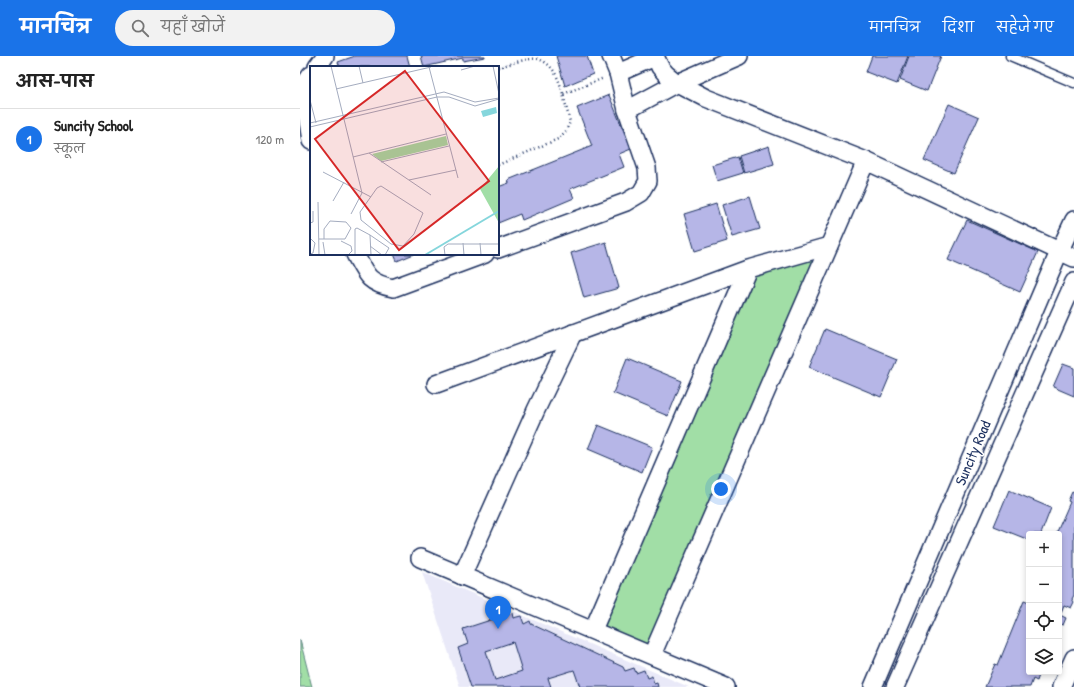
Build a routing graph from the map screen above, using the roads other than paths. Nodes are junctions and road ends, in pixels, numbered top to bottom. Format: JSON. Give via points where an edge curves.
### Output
{"nodes":[{"id":1,"x":325,"y":56,"type":"edge"},
{"id":2,"x":612,"y":56,"type":"edge"},
{"id":3,"x":739,"y":56,"type":"edge"},
{"id":4,"x":1010,"y":56,"type":"edge"},
{"id":5,"x":655,"y":57,"type":"edge"},
{"id":6,"x":318,"y":66,"type":"edge"},
{"id":7,"x":618,"y":73,"type":"junction"},
{"id":8,"x":310,"y":76,"type":"edge"},
{"id":9,"x":677,"y":83,"type":"junction"},
{"id":10,"x":1074,"y":83,"type":"edge"},
{"id":11,"x":627,"y":110,"type":"junction"},
{"id":12,"x":310,"y":135,"type":"edge"},
{"id":13,"x":866,"y":161,"type":"junction"},
{"id":14,"x":1074,"y":220,"type":"edge"},
{"id":15,"x":829,"y":246,"type":"junction"},
{"id":16,"x":499,"y":249,"type":"edge"},
{"id":17,"x":356,"y":255,"type":"edge"},
{"id":18,"x":482,"y":255,"type":"edge"},
{"id":19,"x":1066,"y":255,"type":"edge"},
{"id":20,"x":748,"y":269,"type":"junction"},
{"id":21,"x":1074,"y":282,"type":"edge"},
{"id":22,"x":573,"y":333,"type":"junction"},
{"id":23,"x":436,"y":384,"type":"dead end"},
{"id":24,"x":420,"y":558,"type":"dead end"},
{"id":25,"x":462,"y":576,"type":"junction"},
{"id":26,"x":593,"y":630,"type":"junction"},
{"id":27,"x":652,"y":655,"type":"junction"},
{"id":28,"x":1074,"y":658,"type":"edge"},
{"id":29,"x":726,"y":687,"type":"edge"},
{"id":30,"x":872,"y":687,"type":"edge"},
{"id":31,"x":895,"y":687,"type":"edge"},
{"id":32,"x":1061,"y":687,"type":"edge"}],
"edges":[{"from":1,"to":6,"type":"street"},
{"from":2,"to":7,"type":"street"},
{"from":3,"to":9,"type":"street"},
{"from":4,"to":10,"type":"lane"},
{"from":5,"to":7,"type":"street"},
{"from":5,"to":9,"type":"street","via":[[660,67]]},
{"from":7,"to":11,"type":"street"},
{"from":8,"to":12,"type":"street","via":[[303,87]]},
{"from":9,"to":11,"type":"street"},
{"from":9,"to":13,"type":"street","via":[[706,98]]},
{"from":11,"to":16,"type":"street","via":[[648,168],[648,181],[641,193],[626,202]]},
{"from":13,"to":15,"type":"street"},
{"from":13,"to":19,"type":"street"},
{"from":14,"to":19,"type":"street","name":"Suncity Road"},
{"from":15,"to":20,"type":"street"},
{"from":15,"to":27,"type":"street"},
{"from":17,"to":18,"type":"street","via":[[371,280],[393,288]]},
{"from":19,"to":30,"type":"street","name":"Suncity Road"},
{"from":20,"to":22,"type":"street"},
{"from":20,"to":26,"type":"street"},
{"from":21,"to":31,"type":"street"},
{"from":22,"to":23,"type":"street"},
{"from":22,"to":25,"type":"street"},
{"from":24,"to":25,"type":"street"},
{"from":25,"to":26,"type":"street"},
{"from":26,"to":27,"type":"street"},
{"from":27,"to":29,"type":"street"},
{"from":28,"to":32,"type":"street"}]}
